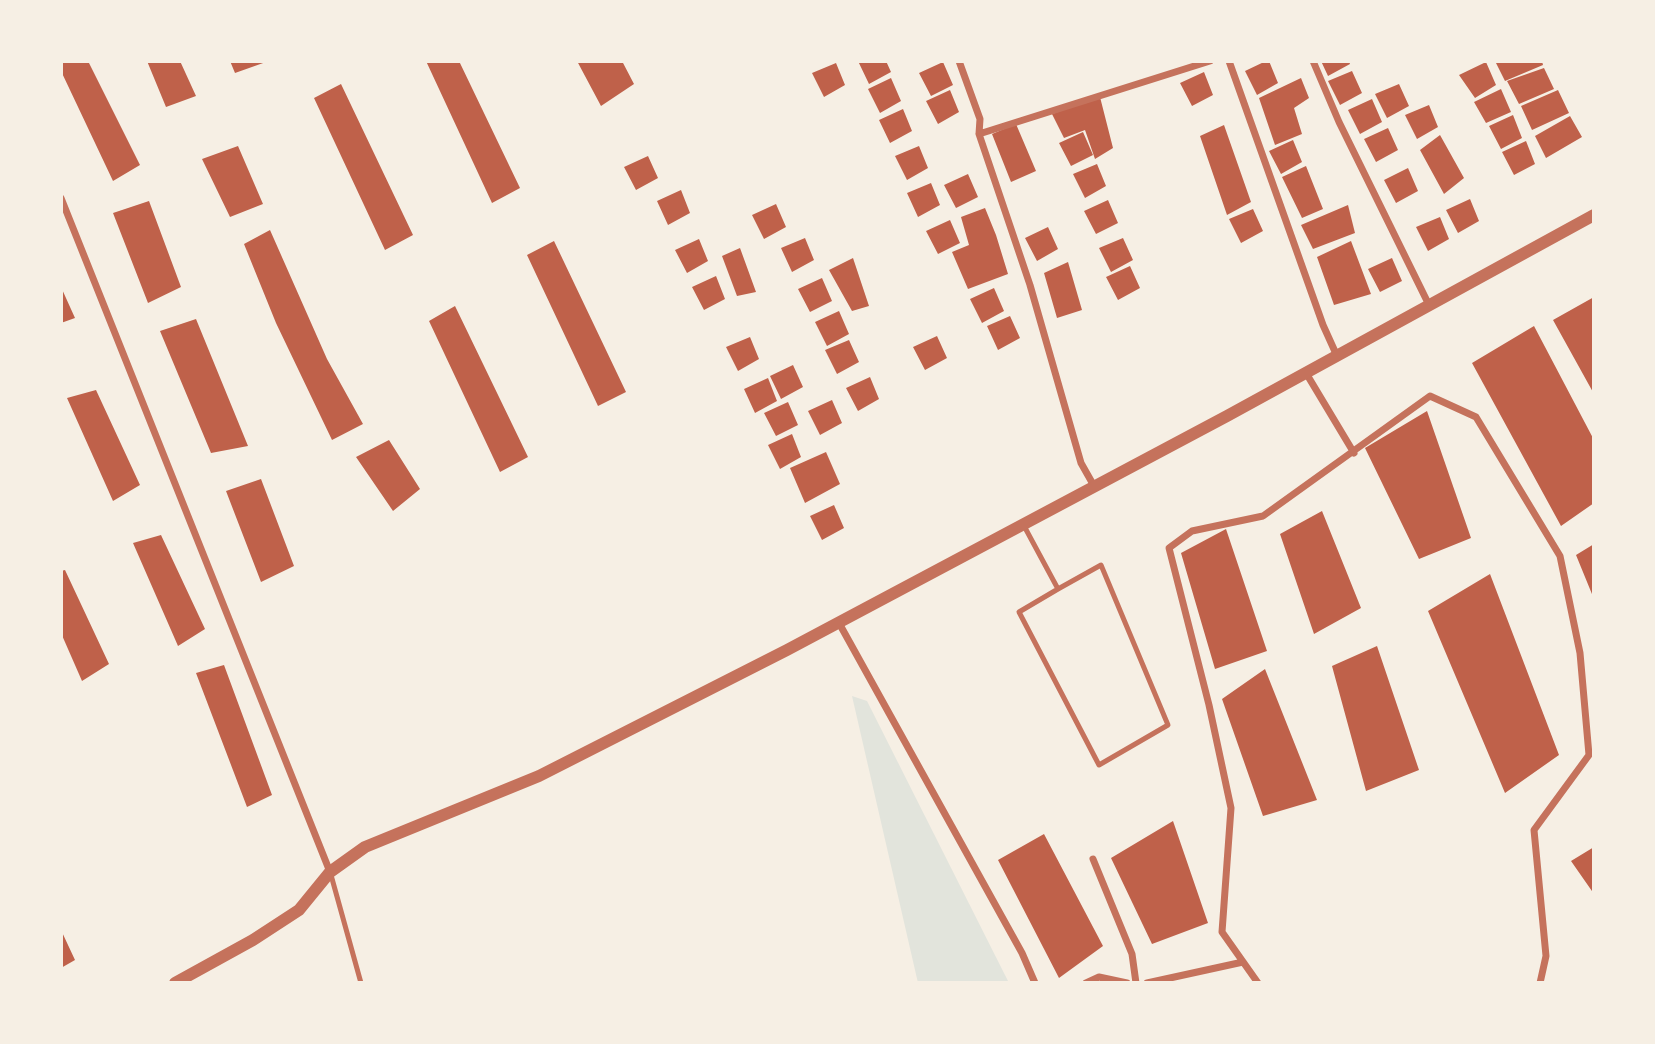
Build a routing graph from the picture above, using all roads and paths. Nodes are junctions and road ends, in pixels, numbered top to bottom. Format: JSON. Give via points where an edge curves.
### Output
{"nodes":[{"id":1,"x":959,"y":61,"type":"edge"},
{"id":2,"x":1209,"y":61,"type":"edge"},
{"id":3,"x":1229,"y":61,"type":"edge"},
{"id":4,"x":1313,"y":61,"type":"edge"},
{"id":5,"x":979,"y":134,"type":"junction"},
{"id":6,"x":61,"y":198,"type":"edge"},
{"id":7,"x":1594,"y":215,"type":"edge"},
{"id":8,"x":1429,"y":306,"type":"junction"},
{"id":9,"x":1337,"y":356,"type":"junction"},
{"id":10,"x":1306,"y":373,"type":"junction"},
{"id":11,"x":1353,"y":453,"type":"junction"},
{"id":12,"x":1094,"y":486,"type":"junction"},
{"id":13,"x":1023,"y":524,"type":"junction"},
{"id":14,"x":1058,"y":589,"type":"junction"},
{"id":15,"x":839,"y":623,"type":"junction"},
{"id":16,"x":1592,"y":755,"type":"edge"},
{"id":17,"x":1093,"y":859,"type":"dead end"},
{"id":18,"x":330,"y":872,"type":"junction"},
{"id":19,"x":1242,"y":962,"type":"junction"},
{"id":20,"x":175,"y":983,"type":"edge"},
{"id":21,"x":362,"y":983,"type":"edge"},
{"id":22,"x":1035,"y":983,"type":"edge"},
{"id":23,"x":1086,"y":983,"type":"edge"},
{"id":24,"x":1127,"y":983,"type":"edge"},
{"id":25,"x":1136,"y":983,"type":"edge"},
{"id":26,"x":1147,"y":983,"type":"edge"},
{"id":27,"x":1258,"y":983,"type":"edge"},
{"id":28,"x":1540,"y":983,"type":"edge"}],
"edges":[{"from":1,"to":5,"type":"street","via":[[980,119]]},
{"from":2,"to":5,"type":"street"},
{"from":3,"to":9,"type":"street"},
{"from":4,"to":8,"type":"street"},
{"from":5,"to":12,"type":"street","via":[[1030,285],[1081,463]]},
{"from":6,"to":18,"type":"street"},
{"from":7,"to":8,"type":"street"},
{"from":8,"to":9,"type":"street"},
{"from":9,"to":10,"type":"street"},
{"from":10,"to":11,"type":"street"},
{"from":10,"to":12,"type":"street"},
{"from":11,"to":16,"type":"street","via":[[1430,396],[1476,417],[1560,556],[1580,653]]},
{"from":11,"to":19,"type":"street","via":[[1263,516],[1192,531],[1169,548],[1231,808],[1222,932]]},
{"from":12,"to":13,"type":"street"},
{"from":13,"to":14,"type":"lane"},
{"from":13,"to":15,"type":"street"},
{"from":14,"to":14,"type":"lane","via":[[1019,612],[1099,765],[1168,725],[1101,565]]},
{"from":15,"to":18,"type":"street","via":[[539,776],[365,847]]},
{"from":15,"to":22,"type":"street"},
{"from":16,"to":28,"type":"street","via":[[1534,830],[1546,956]]},
{"from":17,"to":25,"type":"street","via":[[1132,954]]},
{"from":18,"to":20,"type":"street","via":[[299,910]]},
{"from":18,"to":21,"type":"lane"},
{"from":19,"to":26,"type":"street"},
{"from":19,"to":27,"type":"street"},
{"from":23,"to":24,"type":"street","via":[[1099,977]]}]}
